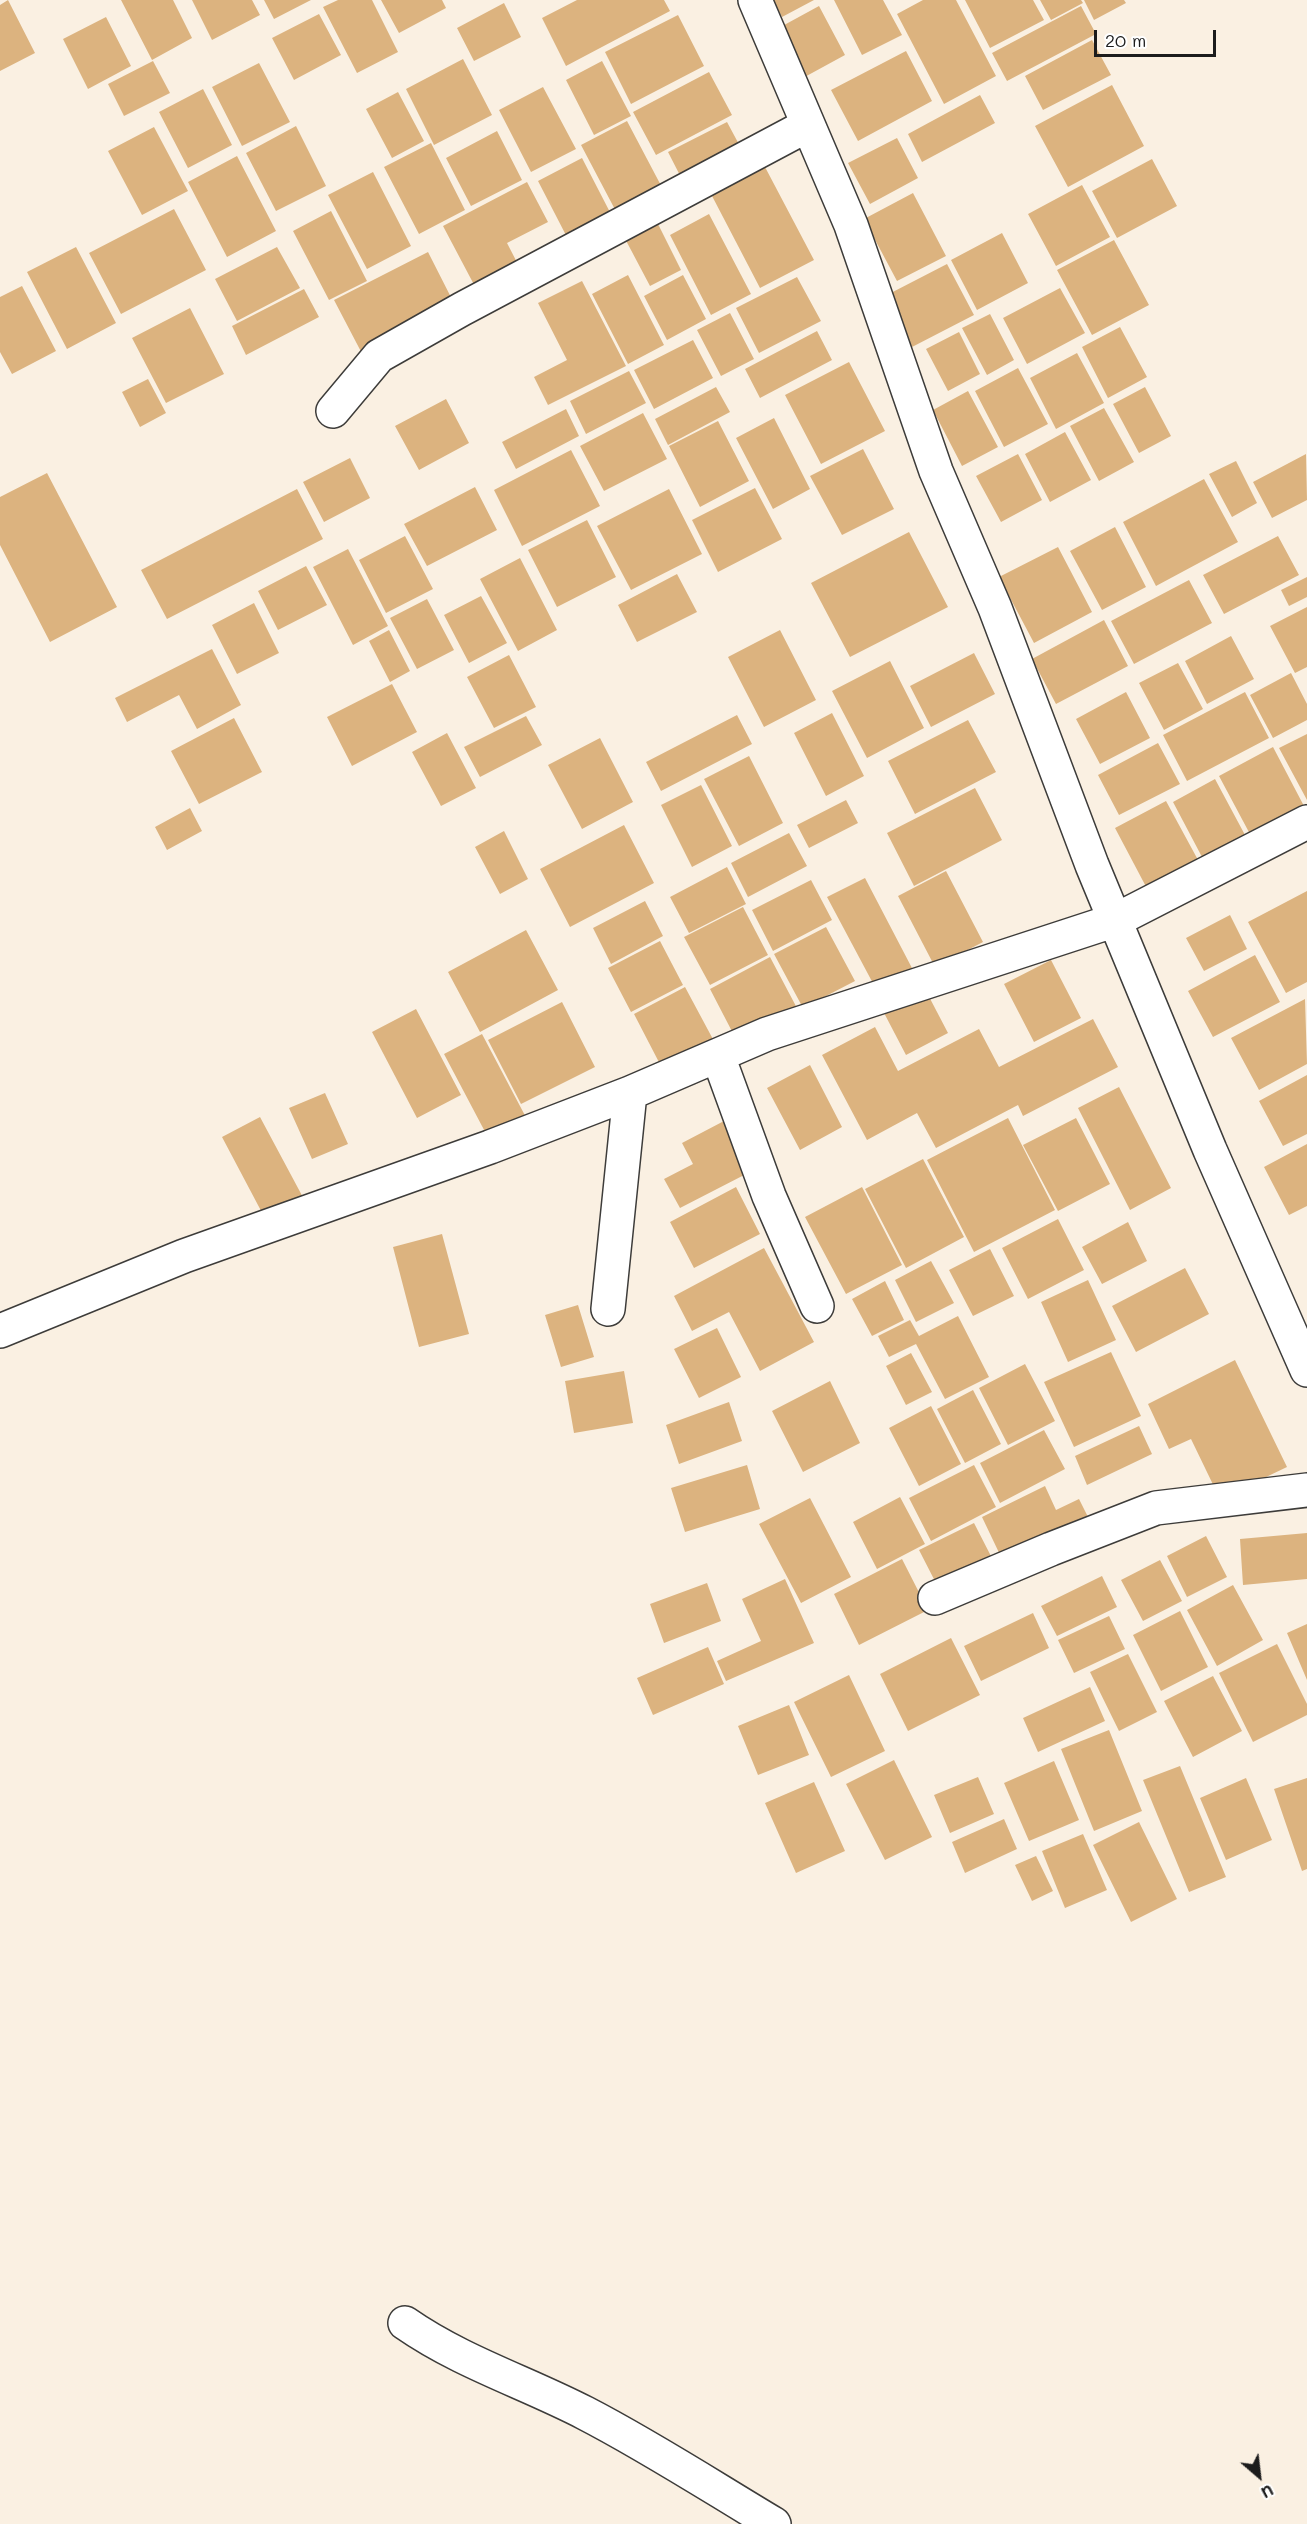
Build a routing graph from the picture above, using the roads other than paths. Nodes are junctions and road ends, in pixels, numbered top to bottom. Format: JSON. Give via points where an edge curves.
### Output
{"nodes":[{"id":1,"x":754,"y":0,"type":"edge"},
{"id":2,"x":808,"y":125,"type":"junction"},
{"id":3,"x":333,"y":411,"type":"dead end"},
{"id":4,"x":1307,"y":822,"type":"edge"},
{"id":5,"x":1116,"y":920,"type":"junction"},
{"id":6,"x":718,"y":1056,"type":"junction"},
{"id":7,"x":630,"y":1093,"type":"junction"},
{"id":8,"x":817,"y":1306,"type":"dead end"},
{"id":9,"x":608,"y":1309,"type":"dead end"},
{"id":10,"x":0,"y":1331,"type":"edge"},
{"id":11,"x":1307,"y":1370,"type":"edge"},
{"id":12,"x":1307,"y":1490,"type":"edge"},
{"id":13,"x":935,"y":1598,"type":"dead end"},
{"id":14,"x":405,"y":2323,"type":"dead end"},
{"id":15,"x":774,"y":2524,"type":"edge"}],
"edges":[{"from":1,"to":2,"type":"street"},
{"from":2,"to":3,"type":"street","via":[[379,356]]},
{"from":2,"to":5,"type":"street","via":[[851,225],[936,471],[995,608]]},
{"from":4,"to":5,"type":"street"},
{"from":5,"to":6,"type":"street","via":[[767,1034]]},
{"from":5,"to":11,"type":"street","via":[[1210,1150]]},
{"from":6,"to":7,"type":"street"},
{"from":6,"to":8,"type":"street","via":[[769,1196]]},
{"from":7,"to":9,"type":"street"},
{"from":7,"to":10,"type":"street","via":[[184,1256]]},
{"from":12,"to":13,"type":"street","via":[[1156,1508]]},
{"from":14,"to":15,"type":"street","via":[[487,2369],[585,2413]]}]}
